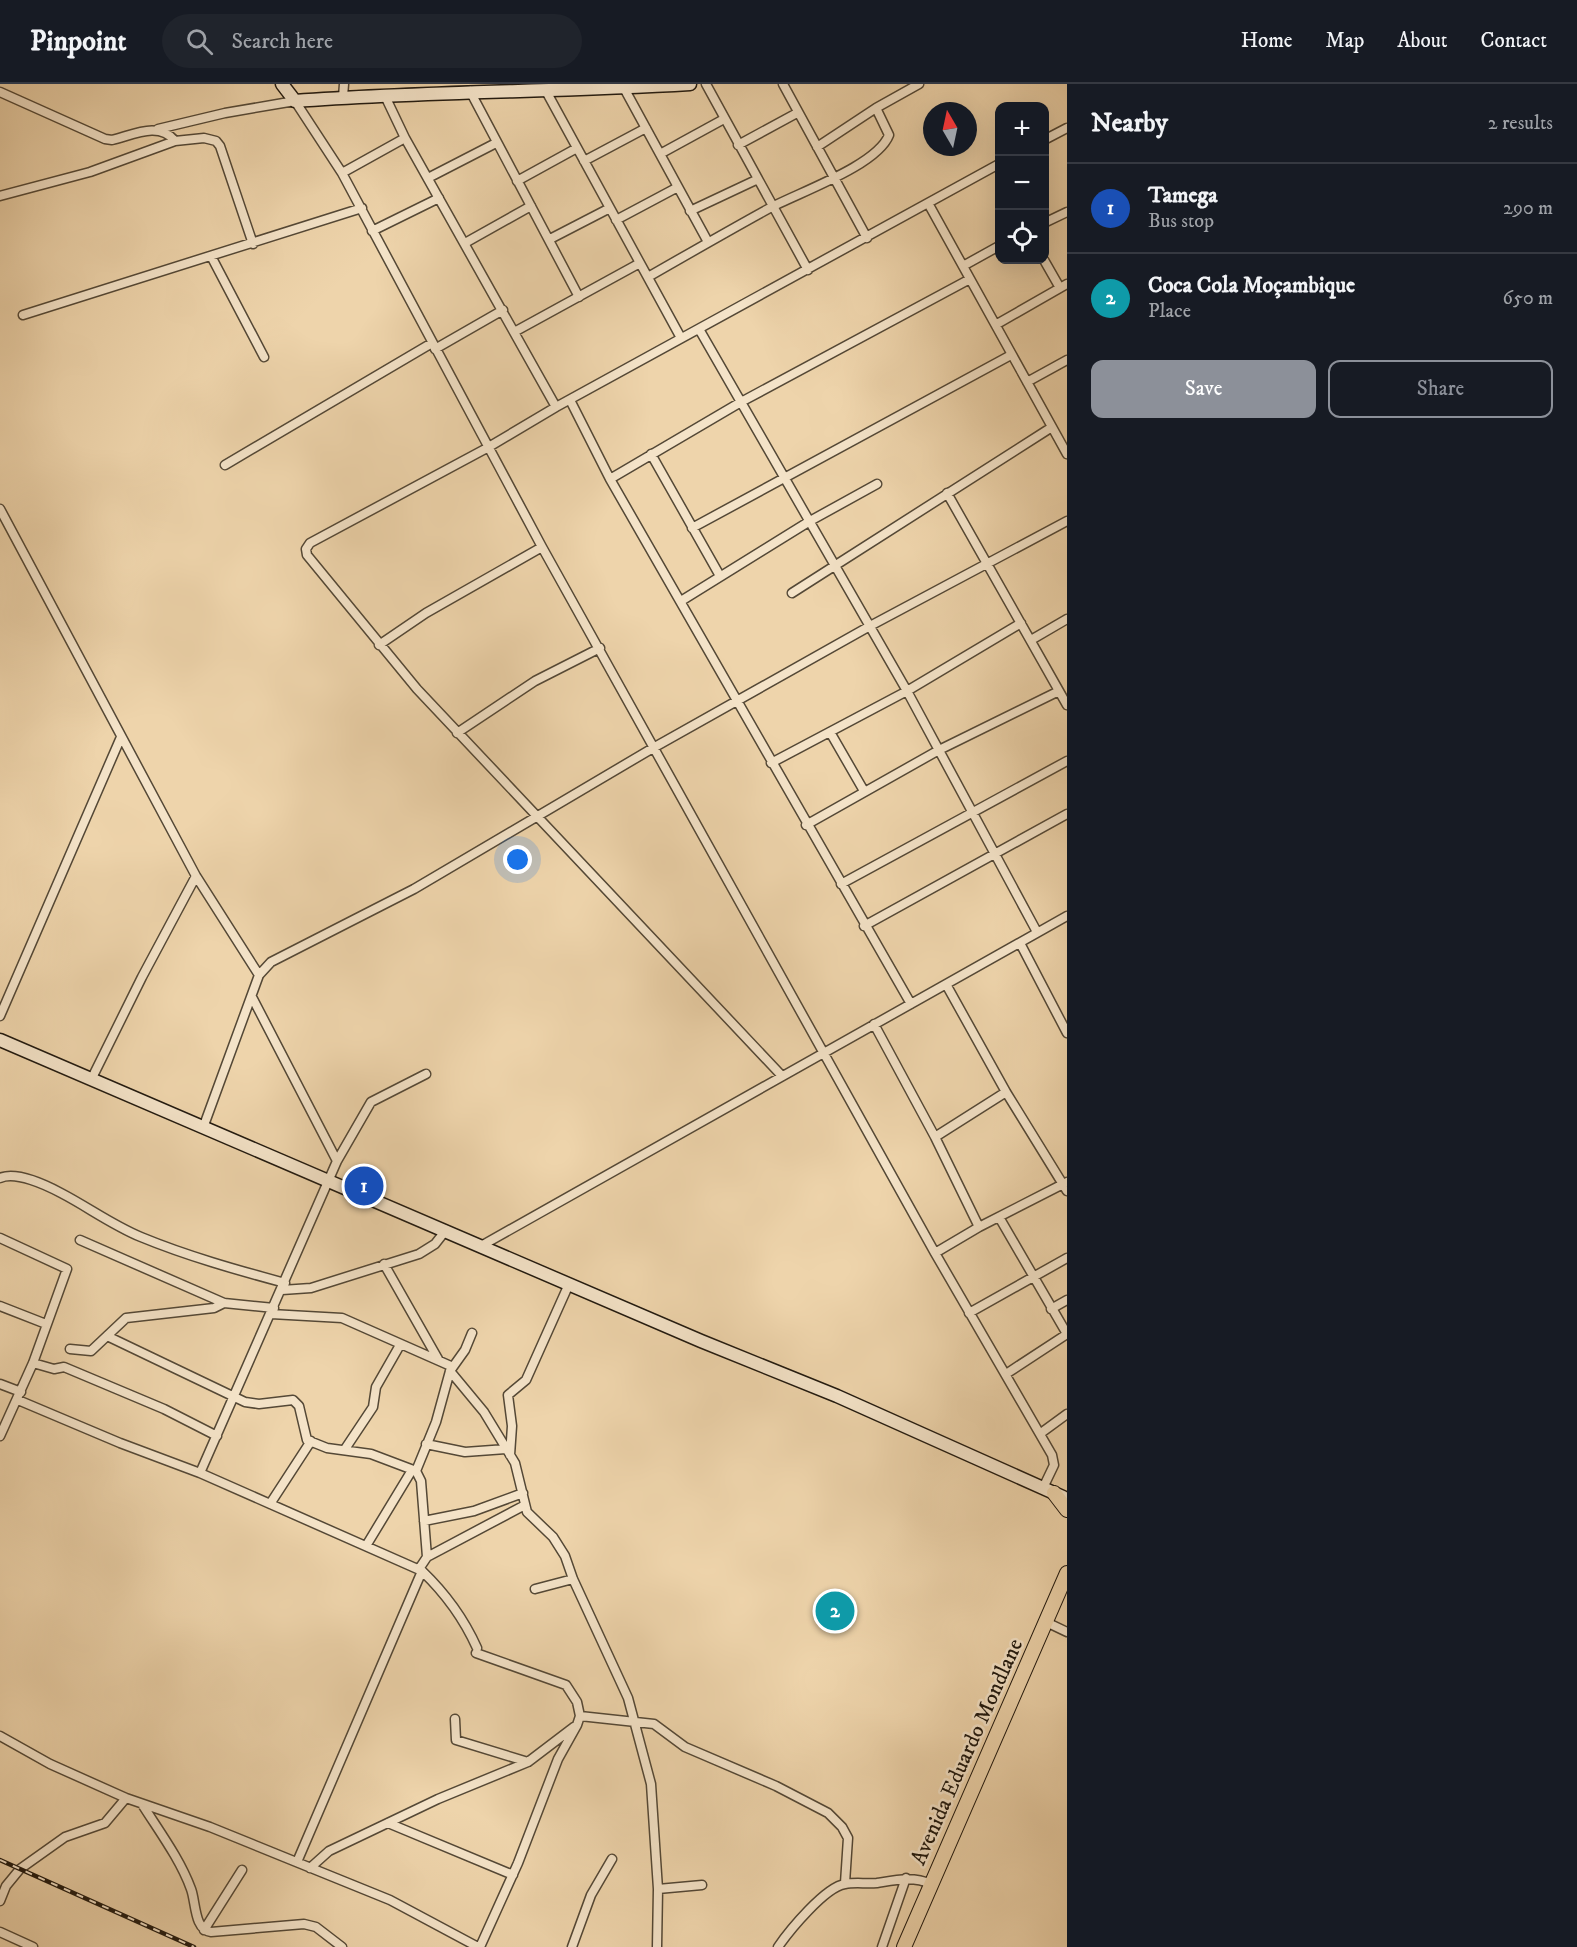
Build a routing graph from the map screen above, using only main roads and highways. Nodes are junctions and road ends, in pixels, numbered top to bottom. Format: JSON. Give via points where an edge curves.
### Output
{"nodes":[{"id":1,"x":282,"y":84,"type":"edge"},
{"id":2,"x":690,"y":84,"type":"edge"},
{"id":3,"x":584,"y":87,"type":"edge"},
{"id":4,"x":445,"y":88,"type":"edge"},
{"id":5,"x":513,"y":88,"type":"edge"},
{"id":6,"x":1,"y":1044,"type":"edge"},
{"id":7,"x":1058,"y":1493,"type":"edge"},
{"id":8,"x":1067,"y":1510,"type":"edge"},
{"id":9,"x":1067,"y":1573,"type":"edge"},
{"id":10,"x":904,"y":1947,"type":"edge"}],
"edges":[{"from":1,"to":4,"type":"main road","via":[[295,101]]},
{"from":2,"to":3,"type":"main road"},
{"from":3,"to":5,"type":"main road","via":[[546,91]]},
{"from":4,"to":5,"type":"main road"},
{"from":6,"to":7,"type":"main road"},
{"from":7,"to":8,"type":"main road"},
{"from":9,"to":10,"type":"main road","name":"Avenida Eduardo Mondlane"}]}
